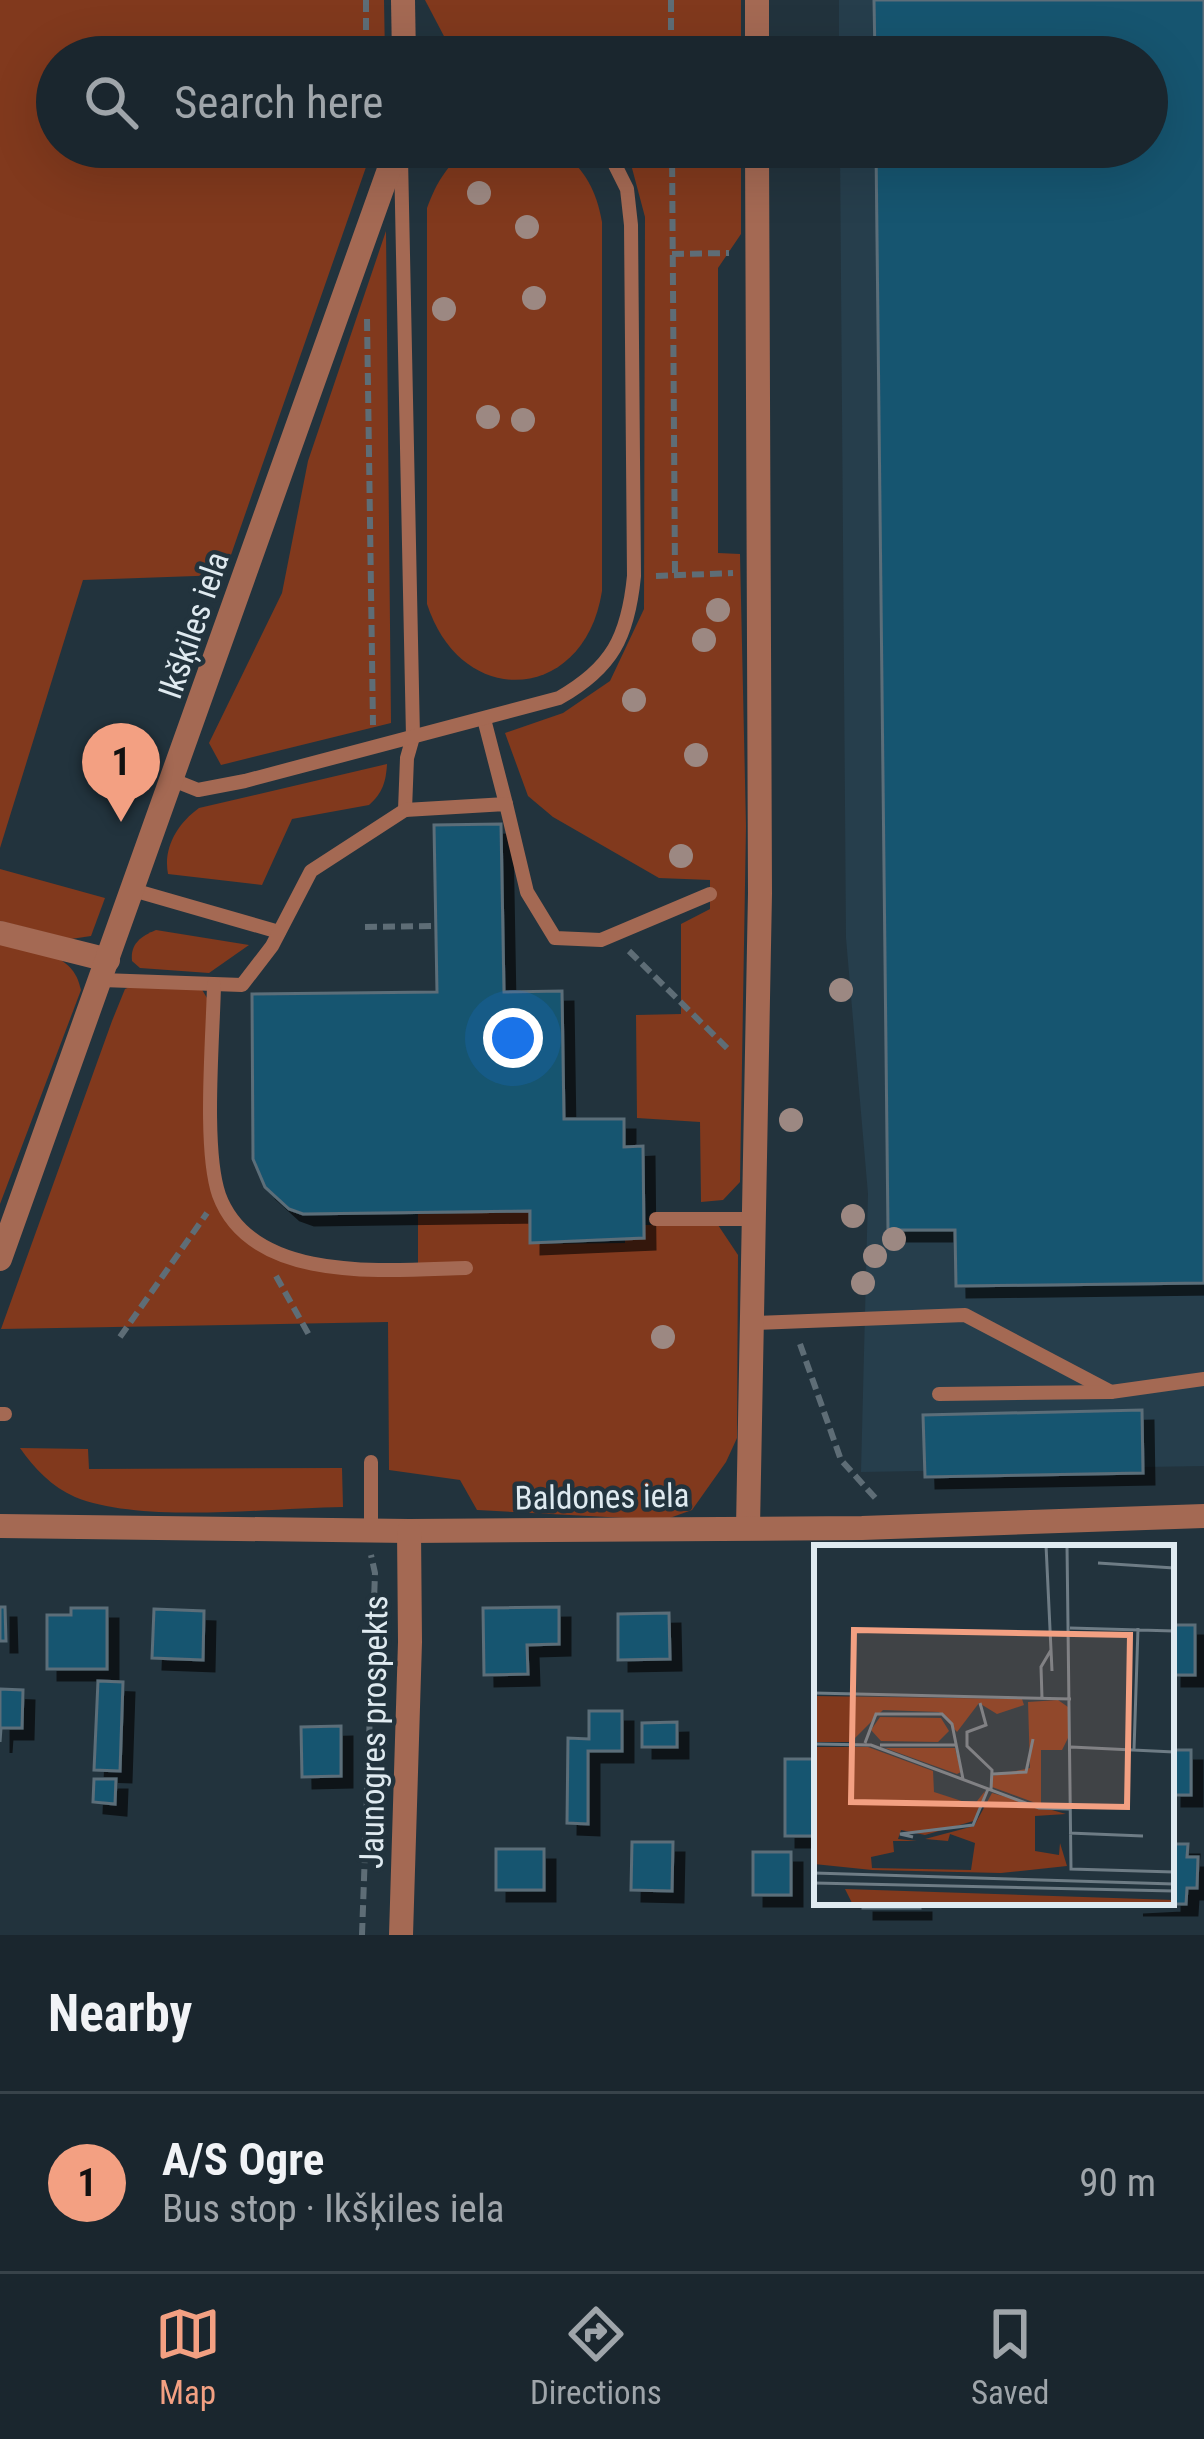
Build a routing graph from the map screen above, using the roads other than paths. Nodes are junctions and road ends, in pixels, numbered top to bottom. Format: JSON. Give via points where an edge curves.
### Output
{"nodes":[{"id":1,"x":403,"y":0,"type":"edge"},
{"id":2,"x":757,"y":0,"type":"edge"},
{"id":3,"x":404,"y":36,"type":"edge"},
{"id":4,"x":757,"y":36,"type":"edge"},
{"id":5,"x":392,"y":168,"type":"edge"},
{"id":6,"x":399,"y":168,"type":"edge"},
{"id":7,"x":617,"y":168,"type":"edge"},
{"id":8,"x":757,"y":168,"type":"edge"},
{"id":9,"x":484,"y":719,"type":"junction"},
{"id":10,"x":413,"y":737,"type":"junction"},
{"id":11,"x":173,"y":780,"type":"junction"},
{"id":12,"x":506,"y":804,"type":"junction"},
{"id":13,"x":405,"y":810,"type":"junction"},
{"id":14,"x":133,"y":890,"type":"junction"},
{"id":15,"x":710,"y":894,"type":"dead end"},
{"id":16,"x":0,"y":932,"type":"edge"},
{"id":17,"x":279,"y":932,"type":"junction"},
{"id":18,"x":105,"y":970,"type":"junction"},
{"id":19,"x":214,"y":985,"type":"junction"},
{"id":20,"x":656,"y":1219,"type":"dead end"},
{"id":21,"x":752,"y":1219,"type":"junction"},
{"id":22,"x":0,"y":1259,"type":"edge"},
{"id":23,"x":466,"y":1268,"type":"dead end"},
{"id":24,"x":753,"y":1323,"type":"junction"},
{"id":25,"x":1204,"y":1379,"type":"edge"},
{"id":26,"x":1111,"y":1392,"type":"junction"},
{"id":27,"x":939,"y":1394,"type":"dead end"},
{"id":28,"x":371,"y":1462,"type":"dead end"},
{"id":29,"x":1204,"y":1516,"type":"edge"},
{"id":30,"x":0,"y":1526,"type":"edge"},
{"id":31,"x":748,"y":1527,"type":"junction"},
{"id":32,"x":368,"y":1530,"type":"junction"},
{"id":33,"x":409,"y":1531,"type":"junction"},
{"id":34,"x":400,"y":1935,"type":"edge"}],
"edges":[{"from":1,"to":3,"type":"street"},
{"from":2,"to":4,"type":"street"},
{"from":5,"to":11,"type":"street","name":"Ikšķiles iela"},
{"from":6,"to":10,"type":"lane"},
{"from":7,"to":9,"type":"lane","via":[[631,225],[634,576],[624,630],[589,681]]},
{"from":8,"to":21,"type":"street","via":[[760,893]]},
{"from":9,"to":10,"type":"lane"},
{"from":9,"to":12,"type":"lane"},
{"from":10,"to":11,"type":"lane","via":[[198,790]]},
{"from":10,"to":13,"type":"lane"},
{"from":11,"to":14,"type":"street","name":"Ikšķiles iela"},
{"from":12,"to":13,"type":"lane"},
{"from":12,"to":15,"type":"lane","via":[[526,892],[555,938],[601,940]]},
{"from":13,"to":17,"type":"lane","via":[[310,871]]},
{"from":14,"to":17,"type":"lane"},
{"from":14,"to":18,"type":"street","name":"Ikšķiles iela"},
{"from":16,"to":18,"type":"street"},
{"from":17,"to":19,"type":"lane","via":[[242,985]]},
{"from":18,"to":19,"type":"lane"},
{"from":18,"to":22,"type":"street","name":"Ikšķiles iela"},
{"from":19,"to":23,"type":"lane","via":[[212,1128],[219,1195],[232,1220],[260,1247],[285,1257],[335,1267]]},
{"from":20,"to":21,"type":"lane"},
{"from":21,"to":24,"type":"street"},
{"from":24,"to":26,"type":"lane","via":[[965,1315]]},
{"from":24,"to":31,"type":"street"},
{"from":25,"to":26,"type":"lane"},
{"from":26,"to":27,"type":"lane"},
{"from":28,"to":32,"type":"lane"},
{"from":29,"to":31,"type":"street","name":"Baldones iela"},
{"from":30,"to":32,"type":"street","name":"Baldones iela"},
{"from":31,"to":33,"type":"street","name":"Baldones iela"},
{"from":32,"to":33,"type":"street","name":"Baldones iela"},
{"from":33,"to":34,"type":"street","name":"Jaunogres prospekts"}]}
